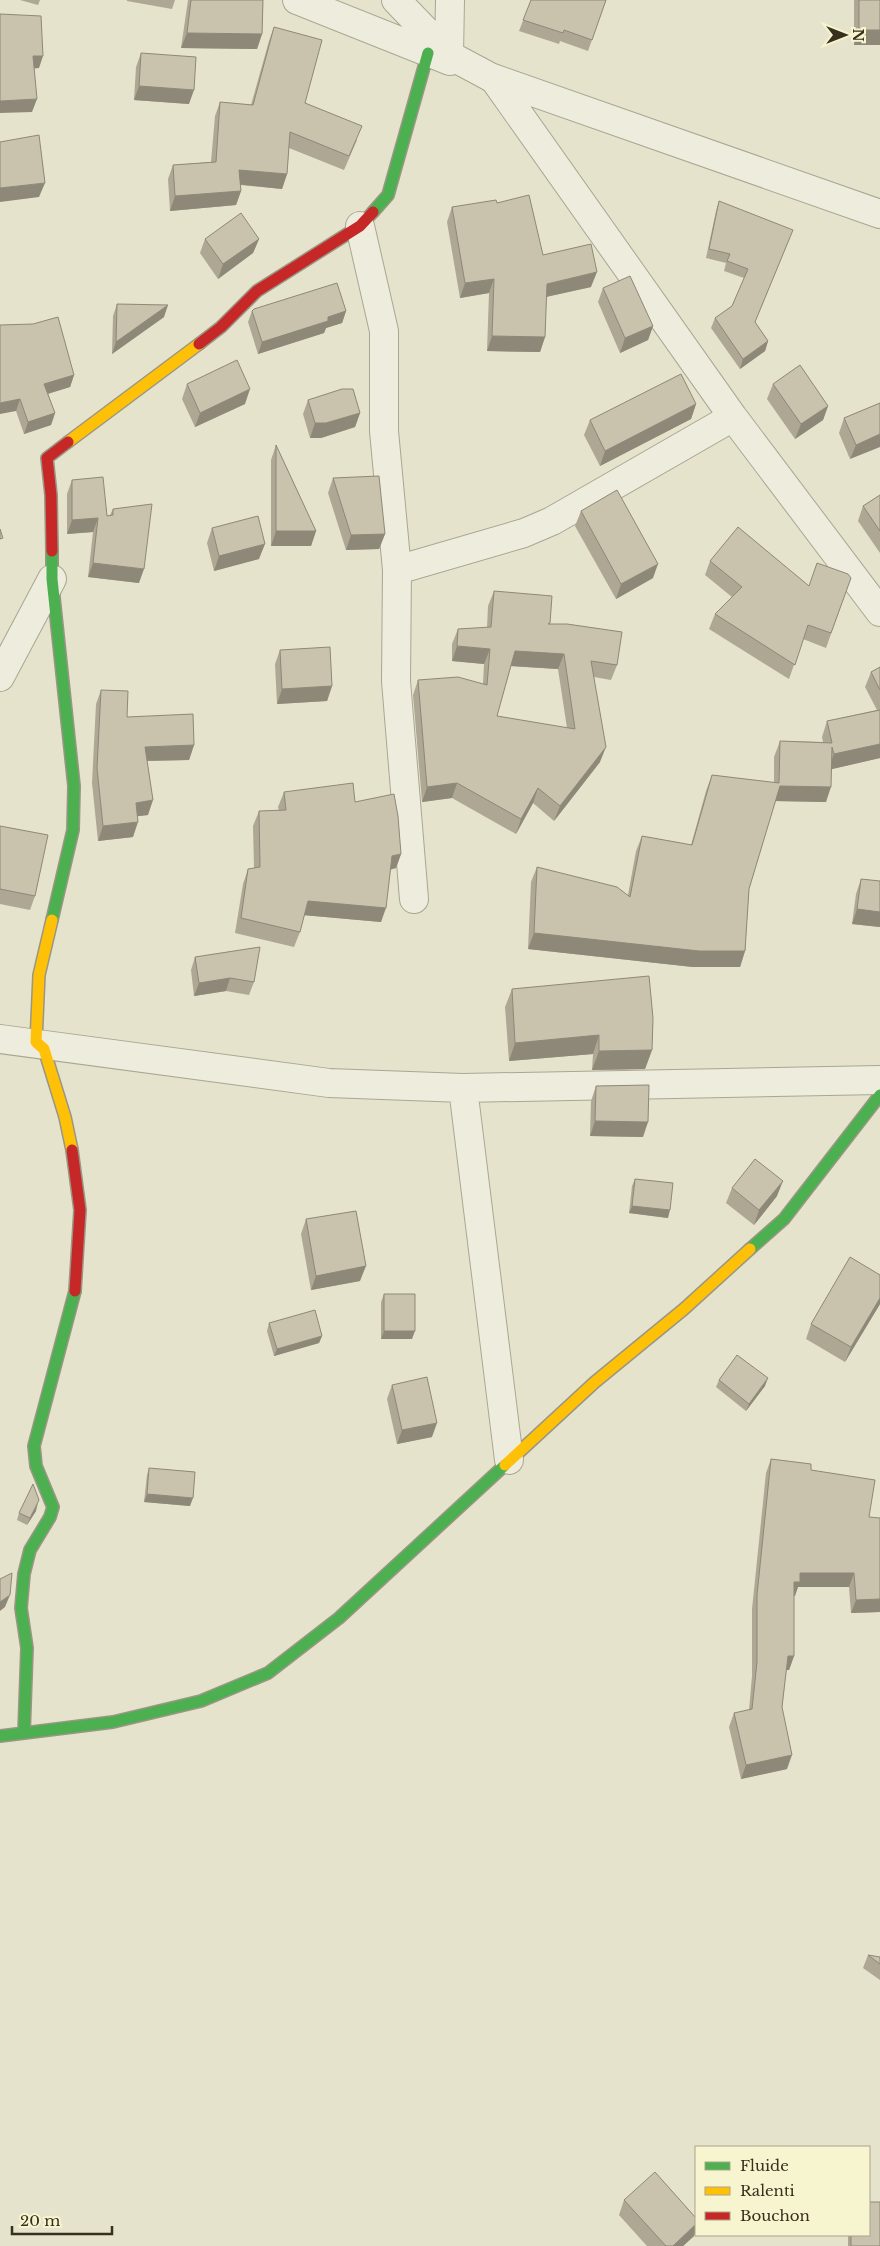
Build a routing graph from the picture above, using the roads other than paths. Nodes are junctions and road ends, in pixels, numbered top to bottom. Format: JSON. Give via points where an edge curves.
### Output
{"nodes":[{"id":1,"x":297,"y":0,"type":"edge"},
{"id":2,"x":396,"y":0,"type":"edge"},
{"id":3,"x":450,"y":0,"type":"edge"},
{"id":4,"x":439,"y":54,"type":"junction"},
{"id":5,"x":494,"y":79,"type":"junction"},
{"id":6,"x":880,"y":214,"type":"edge"},
{"id":7,"x":360,"y":226,"type":"junction"},
{"id":8,"x":733,"y":417,"type":"junction"},
{"id":9,"x":397,"y":570,"type":"junction"},
{"id":10,"x":52,"y":579,"type":"junction"},
{"id":11,"x":880,"y":612,"type":"edge"},
{"id":12,"x":0,"y":677,"type":"edge"},
{"id":13,"x":414,"y":899,"type":"dead end"},
{"id":14,"x":0,"y":1038,"type":"edge"},
{"id":15,"x":36,"y":1042,"type":"junction"},
{"id":16,"x":880,"y":1080,"type":"edge"},
{"id":17,"x":463,"y":1088,"type":"junction"},
{"id":18,"x":880,"y":1095,"type":"edge"},
{"id":19,"x":509,"y":1460,"type":"junction"},
{"id":20,"x":24,"y":1733,"type":"junction"},
{"id":21,"x":0,"y":1736,"type":"edge"}],
"edges":[{"from":1,"to":4,"type":"street"},
{"from":2,"to":4,"type":"street"},
{"from":3,"to":4,"type":"street"},
{"from":4,"to":5,"type":"street"},
{"from":4,"to":7,"type":"street","via":[[388,195]]},
{"from":5,"to":6,"type":"street"},
{"from":5,"to":8,"type":"street"},
{"from":7,"to":9,"type":"street","via":[[384,330],[384,431]]},
{"from":7,"to":10,"type":"street","via":[[257,292],[221,327],[47,458]]},
{"from":8,"to":9,"type":"street","via":[[524,533]]},
{"from":8,"to":11,"type":"street"},
{"from":9,"to":13,"type":"street","via":[[396,681]]},
{"from":10,"to":12,"type":"street"},
{"from":10,"to":15,"type":"street","via":[[74,786],[73,830],[39,975]]},
{"from":14,"to":15,"type":"street"},
{"from":15,"to":17,"type":"street","via":[[329,1083]]},
{"from":15,"to":20,"type":"street","via":[[44,1049],[65,1117],[76,1167],[80,1210],[76,1286],[34,1446],[36,1466],[53,1507],[30,1550],[24,1574],[21,1608],[27,1648]]},
{"from":16,"to":17,"type":"street"},
{"from":17,"to":19,"type":"street"},
{"from":18,"to":19,"type":"street","via":[[784,1219]]},
{"from":19,"to":20,"type":"street","via":[[339,1618],[268,1674],[201,1701],[113,1722]]},
{"from":20,"to":21,"type":"street"}]}
